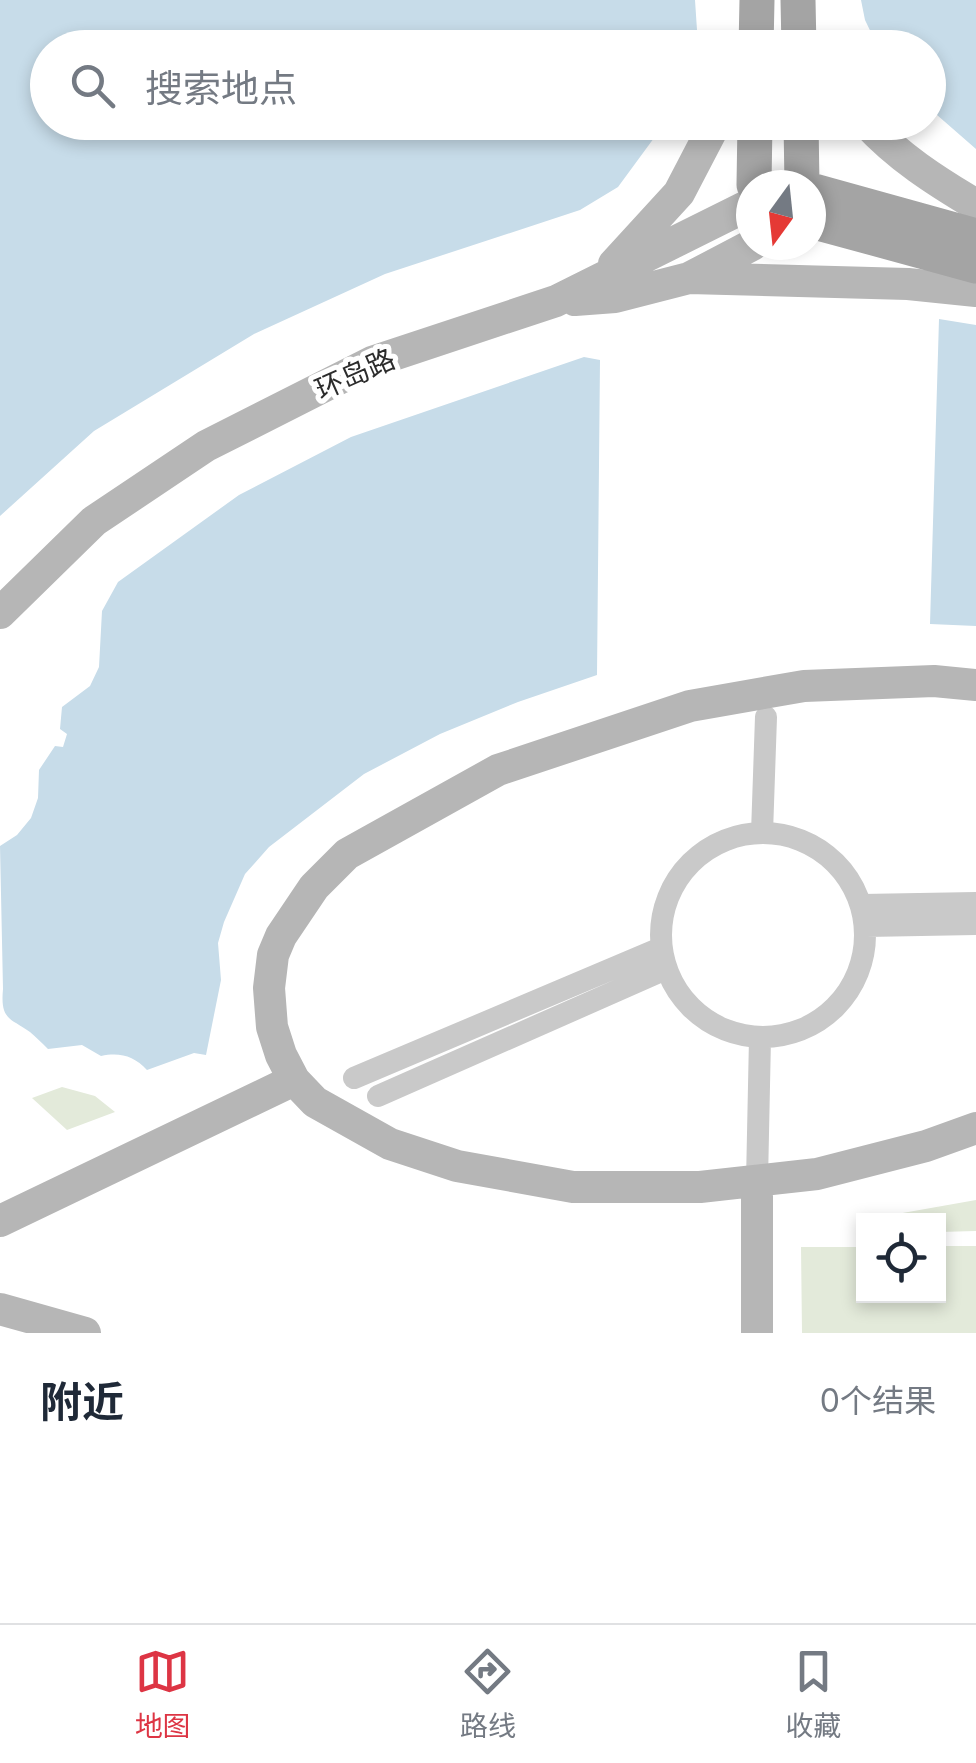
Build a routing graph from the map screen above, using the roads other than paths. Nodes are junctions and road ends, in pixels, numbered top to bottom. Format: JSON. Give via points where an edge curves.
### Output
{"nodes":[{"id":1,"x":707,"y":140,"type":"edge"},
{"id":2,"x":755,"y":140,"type":"edge"},
{"id":3,"x":801,"y":140,"type":"edge"},
{"id":4,"x":882,"y":140,"type":"edge"},
{"id":5,"x":754,"y":170,"type":"edge"},
{"id":6,"x":802,"y":170,"type":"edge"},
{"id":7,"x":826,"y":194,"type":"edge"},
{"id":8,"x":976,"y":205,"type":"edge"},
{"id":9,"x":736,"y":212,"type":"edge"},
{"id":10,"x":826,"y":225,"type":"edge"},
{"id":11,"x":976,"y":236,"type":"edge"},
{"id":12,"x":736,"y":254,"type":"edge"},
{"id":13,"x":976,"y":266,"type":"edge"},
{"id":14,"x":690,"y":278,"type":"junction"},
{"id":15,"x":599,"y":280,"type":"junction"},
{"id":16,"x":976,"y":291,"type":"edge"},
{"id":17,"x":556,"y":302,"type":"junction"},
{"id":18,"x":0,"y":613,"type":"edge"},
{"id":19,"x":976,"y":686,"type":"edge"},
{"id":20,"x":766,"y":718,"type":"dead end"},
{"id":21,"x":762,"y":833,"type":"junction"},
{"id":22,"x":976,"y":902,"type":"edge"},
{"id":23,"x":864,"y":915,"type":"junction"},
{"id":24,"x":976,"y":924,"type":"edge"},
{"id":25,"x":664,"y":958,"type":"junction"},
{"id":26,"x":760,"y":1038,"type":"junction"},
{"id":27,"x":354,"y":1078,"type":"dead end"},
{"id":28,"x":294,"y":1080,"type":"junction"},
{"id":29,"x":378,"y":1096,"type":"dead end"},
{"id":30,"x":976,"y":1128,"type":"edge"},
{"id":31,"x":757,"y":1180,"type":"junction"},
{"id":32,"x":0,"y":1221,"type":"edge"},
{"id":33,"x":0,"y":1309,"type":"edge"},
{"id":34,"x":85,"y":1333,"type":"edge"},
{"id":35,"x":756,"y":1333,"type":"edge"}],
"edges":[{"from":1,"to":15,"type":"street","via":[[679,193]]},
{"from":2,"to":5,"type":"main road"},
{"from":3,"to":6,"type":"main road"},
{"from":4,"to":8,"type":"street"},
{"from":7,"to":11,"type":"main road"},
{"from":9,"to":15,"type":"street","name":"环岛路"},
{"from":10,"to":13,"type":"main road"},
{"from":12,"to":14,"type":"street"},
{"from":14,"to":16,"type":"street"},
{"from":14,"to":17,"type":"street","via":[[616,297]]},
{"from":15,"to":17,"type":"street","name":"环岛路"},
{"from":17,"to":18,"type":"street","name":"环岛路","via":[[372,362],[206,446],[94,522]]},
{"from":19,"to":28,"type":"street","via":[[934,680],[804,686],[690,706],[498,770],[347,854],[314,887],[273,955],[272,1026]]},
{"from":20,"to":21,"type":"street"},
{"from":21,"to":23,"type":"street","via":[[809,843],[832,859],[850,880]]},
{"from":21,"to":25,"type":"street","via":[[728,838],[683,870],[662,920]]},
{"from":22,"to":23,"type":"street"},
{"from":23,"to":24,"type":"street"},
{"from":23,"to":26,"type":"street","via":[[862,964],[845,998],[805,1028]]},
{"from":25,"to":26,"type":"street","via":[[675,986],[700,1016]]},
{"from":25,"to":27,"type":"street"},
{"from":25,"to":29,"type":"street"},
{"from":26,"to":31,"type":"street"},
{"from":28,"to":31,"type":"street","via":[[315,1102],[390,1144],[456,1166],[573,1186],[700,1187]]},
{"from":28,"to":32,"type":"street"},
{"from":30,"to":31,"type":"street","via":[[817,1174]]},
{"from":31,"to":35,"type":"street"},
{"from":33,"to":34,"type":"street"}]}
